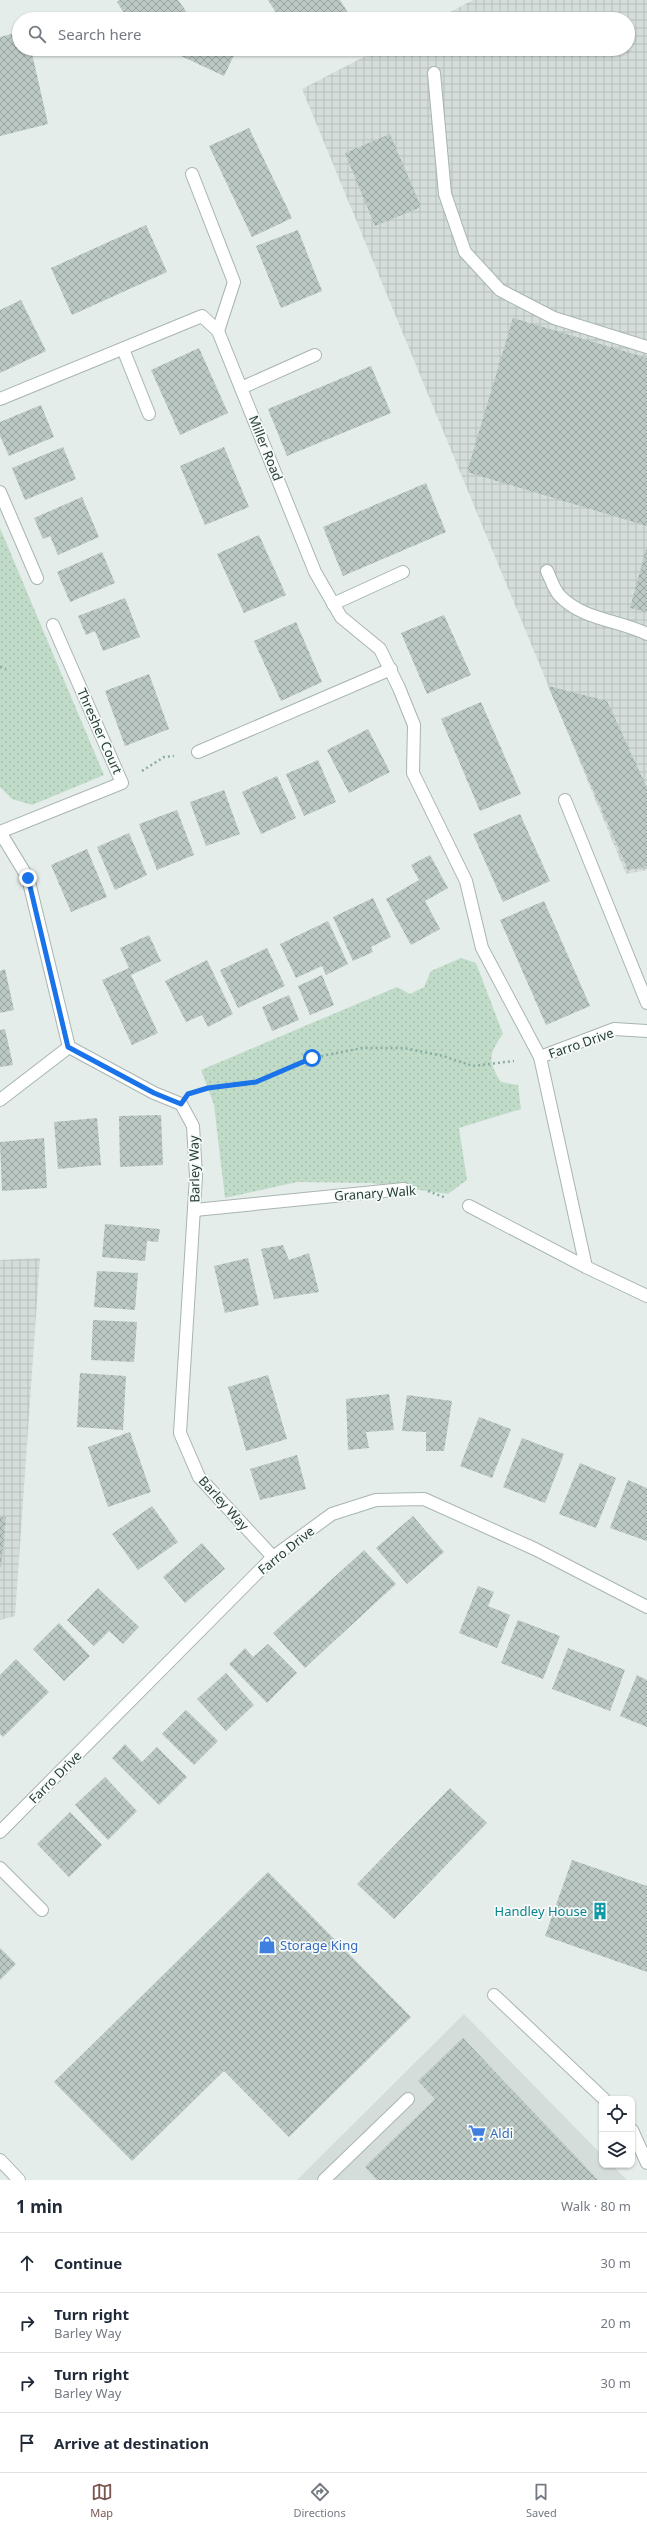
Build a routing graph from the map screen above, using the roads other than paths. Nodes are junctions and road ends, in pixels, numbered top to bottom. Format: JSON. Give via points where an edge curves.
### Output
{"nodes":[{"id":1,"x":434,"y":73,"type":"dead end"},
{"id":2,"x":192,"y":174,"type":"dead end"},
{"id":3,"x":218,"y":331,"type":"junction"},
{"id":4,"x":647,"y":348,"type":"edge"},
{"id":5,"x":123,"y":349,"type":"junction"},
{"id":6,"x":316,"y":355,"type":"dead end"},
{"id":7,"x":241,"y":388,"type":"junction"},
{"id":8,"x":0,"y":400,"type":"edge"},
{"id":9,"x":149,"y":414,"type":"dead end"},
{"id":10,"x":0,"y":492,"type":"edge"},
{"id":11,"x":547,"y":571,"type":"dead end"},
{"id":12,"x":403,"y":572,"type":"dead end"},
{"id":13,"x":37,"y":578,"type":"dead end"},
{"id":14,"x":333,"y":604,"type":"junction"},
{"id":15,"x":53,"y":625,"type":"dead end"},
{"id":16,"x":647,"y":634,"type":"edge"},
{"id":17,"x":391,"y":669,"type":"junction"},
{"id":18,"x":198,"y":752,"type":"road end"},
{"id":19,"x":565,"y":800,"type":"dead end"},
{"id":20,"x":0,"y":832,"type":"edge"},
{"id":21,"x":647,"y":1003,"type":"edge"},
{"id":22,"x":647,"y":1031,"type":"edge"},
{"id":23,"x":68,"y":1047,"type":"junction"},
{"id":24,"x":540,"y":1057,"type":"junction"},
{"id":25,"x":0,"y":1100,"type":"edge"},
{"id":26,"x":404,"y":1189,"type":"road end"},
{"id":27,"x":469,"y":1206,"type":"road end"},
{"id":28,"x":195,"y":1210,"type":"junction"},
{"id":29,"x":586,"y":1267,"type":"junction"},
{"id":30,"x":647,"y":1296,"type":"edge"},
{"id":31,"x":273,"y":1557,"type":"junction"},
{"id":32,"x":647,"y":1607,"type":"edge"},
{"id":33,"x":0,"y":1832,"type":"edge"},
{"id":34,"x":0,"y":1868,"type":"edge"},
{"id":35,"x":42,"y":1910,"type":"dead end"},
{"id":36,"x":494,"y":1994,"type":"dead end"},
{"id":37,"x":601,"y":2096,"type":"edge"},
{"id":38,"x":408,"y":2099,"type":"dead end"},
{"id":39,"x":633,"y":2132,"type":"edge"},
{"id":40,"x":0,"y":2160,"type":"edge"},
{"id":41,"x":647,"y":2164,"type":"edge"},
{"id":42,"x":19,"y":2180,"type":"edge"},
{"id":43,"x":324,"y":2180,"type":"edge"}],
"edges":[{"from":1,"to":4,"type":"street","via":[[445,194],[465,252],[500,290],[554,318]]},
{"from":2,"to":3,"type":"street","via":[[234,282]]},
{"from":3,"to":5,"type":"street","name":"Miller Road","via":[[202,316]]},
{"from":3,"to":7,"type":"street","name":"Miller Road"},
{"from":5,"to":8,"type":"street","name":"Miller Road"},
{"from":5,"to":9,"type":"street"},
{"from":6,"to":7,"type":"street"},
{"from":7,"to":14,"type":"street","name":"Miller Road","via":[[316,572]]},
{"from":10,"to":13,"type":"street"},
{"from":11,"to":16,"type":"street","via":[[560,596],[588,615],[633,627]]},
{"from":12,"to":14,"type":"street"},
{"from":14,"to":17,"type":"street","name":"Miller Road","via":[[341,617],[380,649]]},
{"from":15,"to":20,"type":"street","name":"Thresher Court","via":[[122,783]]},
{"from":17,"to":18,"type":"street"},
{"from":17,"to":24,"type":"street","name":"Miller Road","via":[[414,725],[413,773],[466,881],[482,948]]},
{"from":19,"to":21,"type":"street"},
{"from":20,"to":23,"type":"street","via":[[28,878]]},
{"from":22,"to":24,"type":"street","name":"Farro Drive","via":[[614,1029]]},
{"from":23,"to":25,"type":"street"},
{"from":23,"to":28,"type":"street","name":"Barley Way","via":[[154,1093],[181,1104],[193,1126]]},
{"from":24,"to":29,"type":"street"},
{"from":26,"to":28,"type":"street","name":"Granary Walk"},
{"from":27,"to":29,"type":"street"},
{"from":28,"to":31,"type":"street","name":"Barley Way","via":[[180,1433],[199,1477]]},
{"from":29,"to":30,"type":"street"},
{"from":31,"to":32,"type":"street","name":"Farro Drive","via":[[332,1514],[376,1500],[424,1498],[535,1549]]},
{"from":31,"to":33,"type":"street","name":"Farro Drive"},
{"from":34,"to":35,"type":"street"},
{"from":36,"to":37,"type":"street"},
{"from":38,"to":43,"type":"street"},
{"from":39,"to":41,"type":"street"},
{"from":40,"to":42,"type":"street"}]}
